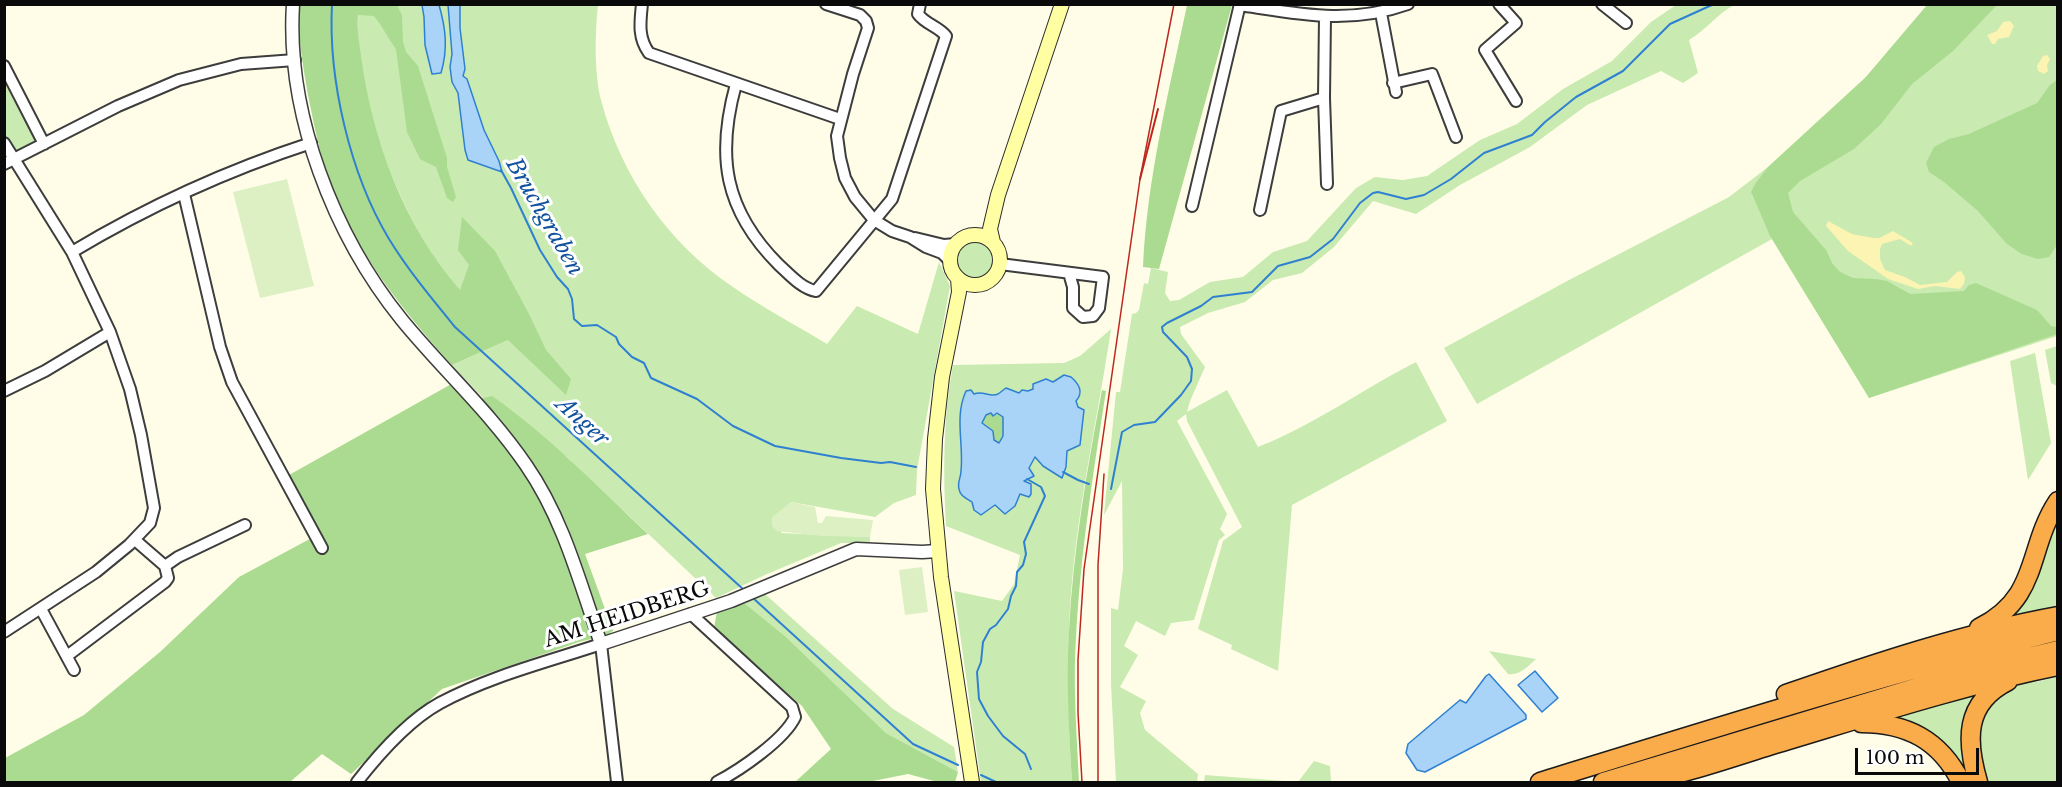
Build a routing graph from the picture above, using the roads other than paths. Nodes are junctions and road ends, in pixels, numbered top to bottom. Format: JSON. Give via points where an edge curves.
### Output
{"nodes":[{"id":1,"x":293,"y":4,"type":"edge"},
{"id":2,"x":642,"y":4,"type":"edge"},
{"id":3,"x":826,"y":4,"type":"edge"},
{"id":4,"x":920,"y":4,"type":"edge"},
{"id":5,"x":1062,"y":4,"type":"edge"},
{"id":6,"x":1320,"y":4,"type":"edge"},
{"id":7,"x":1408,"y":4,"type":"edge"},
{"id":8,"x":1499,"y":4,"type":"edge"},
{"id":9,"x":1602,"y":4,"type":"edge"},
{"id":10,"x":1240,"y":5,"type":"edge"},
{"id":11,"x":1397,"y":7,"type":"edge"},
{"id":12,"x":1381,"y":13,"type":"junction"},
{"id":13,"x":1321,"y":17,"type":"junction"},
{"id":14,"x":1626,"y":23,"type":"dead end"},
{"id":15,"x":295,"y":60,"type":"junction"},
{"id":16,"x":4,"y":66,"type":"edge"},
{"id":17,"x":736,"y":84,"type":"junction"},
{"id":18,"x":1324,"y":98,"type":"junction"},
{"id":19,"x":1516,"y":101,"type":"dead end"},
{"id":20,"x":840,"y":119,"type":"junction"},
{"id":21,"x":1456,"y":137,"type":"dead end"},
{"id":22,"x":4,"y":143,"type":"edge"},
{"id":23,"x":311,"y":143,"type":"junction"},
{"id":24,"x":44,"y":144,"type":"junction"},
{"id":25,"x":9,"y":162,"type":"edge"},
{"id":26,"x":1327,"y":184,"type":"dead end"},
{"id":27,"x":184,"y":194,"type":"junction"},
{"id":28,"x":998,"y":195,"type":"junction"},
{"id":29,"x":1192,"y":206,"type":"dead end"},
{"id":30,"x":1260,"y":210,"type":"dead end"},
{"id":31,"x":874,"y":220,"type":"junction"},
{"id":32,"x":973,"y":235,"type":"junction"},
{"id":33,"x":910,"y":237,"type":"junction"},
{"id":34,"x":993,"y":242,"type":"junction"},
{"id":35,"x":956,"y":244,"type":"junction"},
{"id":36,"x":72,"y":252,"type":"junction"},
{"id":37,"x":950,"y":261,"type":"junction"},
{"id":38,"x":1000,"y":264,"type":"junction"},
{"id":39,"x":1068,"y":273,"type":"junction"},
{"id":40,"x":958,"y":278,"type":"junction"},
{"id":41,"x":977,"y":285,"type":"junction"},
{"id":42,"x":953,"y":329,"type":"junction"},
{"id":43,"x":111,"y":332,"type":"junction"},
{"id":44,"x":4,"y":392,"type":"edge"},
{"id":45,"x":2058,"y":501,"type":"edge"},
{"id":46,"x":245,"y":525,"type":"dead end"},
{"id":47,"x":135,"y":540,"type":"junction"},
{"id":48,"x":322,"y":548,"type":"dead end"},
{"id":49,"x":938,"y":551,"type":"junction"},
{"id":50,"x":165,"y":566,"type":"junction"},
{"id":51,"x":41,"y":609,"type":"junction"},
{"id":52,"x":691,"y":614,"type":"junction"},
{"id":53,"x":2058,"y":616,"type":"edge"},
{"id":54,"x":2058,"y":631,"type":"edge"},
{"id":55,"x":4,"y":632,"type":"edge"},
{"id":56,"x":1953,"y":641,"type":"junction"},
{"id":57,"x":600,"y":644,"type":"junction"},
{"id":58,"x":2058,"y":650,"type":"edge"},
{"id":59,"x":67,"y":656,"type":"junction"},
{"id":60,"x":2053,"y":667,"type":"edge"},
{"id":61,"x":74,"y":670,"type":"dead end"},
{"id":62,"x":1830,"y":728,"type":"junction"},
{"id":63,"x":1662,"y":744,"type":"junction"},
{"id":64,"x":362,"y":781,"type":"edge"},
{"id":65,"x":617,"y":783,"type":"edge"},
{"id":66,"x":717,"y":783,"type":"edge"},
{"id":67,"x":972,"y":783,"type":"edge"},
{"id":68,"x":1540,"y":783,"type":"edge"},
{"id":69,"x":1603,"y":783,"type":"edge"},
{"id":70,"x":1640,"y":783,"type":"edge"},
{"id":71,"x":1961,"y":783,"type":"edge"},
{"id":72,"x":1978,"y":783,"type":"edge"}],
"edges":[{"from":1,"to":15,"type":"street"},
{"from":2,"to":17,"type":"street","via":[[640,34],[649,53]]},
{"from":3,"to":20,"type":"street","via":[[860,15],[868,28]]},
{"from":4,"to":31,"type":"street","via":[[918,14],[941,29],[946,36],[945,44],[892,199]]},
{"from":5,"to":28,"type":"main road"},
{"from":6,"to":13,"type":"street"},
{"from":7,"to":11,"type":"street"},
{"from":8,"to":19,"type":"street","via":[[1516,23],[1485,50]]},
{"from":9,"to":14,"type":"street"},
{"from":10,"to":13,"type":"street"},
{"from":10,"to":29,"type":"street"},
{"from":11,"to":12,"type":"street"},
{"from":12,"to":13,"type":"street"},
{"from":12,"to":21,"type":"street","via":[[1394,87],[1432,74]]},
{"from":13,"to":18,"type":"street"},
{"from":15,"to":23,"type":"street"},
{"from":15,"to":24,"type":"street","via":[[241,64],[189,76],[139,96]]},
{"from":16,"to":24,"type":"street"},
{"from":17,"to":20,"type":"street"},
{"from":17,"to":31,"type":"street","via":[[725,130],[727,169],[738,209],[748,228],[786,272],[816,291]]},
{"from":18,"to":26,"type":"street"},
{"from":18,"to":30,"type":"street","via":[[1281,111]]},
{"from":20,"to":31,"type":"street","via":[[837,136],[845,178],[855,198]]},
{"from":22,"to":25,"type":"street"},
{"from":23,"to":27,"type":"street"},
{"from":23,"to":57,"type":"street","via":[[340,221],[373,279],[407,326],[512,444],[537,480],[566,542]]},
{"from":24,"to":25,"type":"street"},
{"from":25,"to":36,"type":"street"},
{"from":27,"to":36,"type":"street"},
{"from":27,"to":48,"type":"street","via":[[232,382]]},
{"from":28,"to":32,"type":"main road"},
{"from":28,"to":34,"type":"main road","via":[[990,229]]},
{"from":31,"to":33,"type":"street"},
{"from":32,"to":34,"type":"main road"},
{"from":32,"to":35,"type":"main road"},
{"from":33,"to":35,"type":"street"},
{"from":33,"to":37,"type":"street"},
{"from":34,"to":38,"type":"main road"},
{"from":35,"to":37,"type":"main road"},
{"from":36,"to":43,"type":"street"},
{"from":37,"to":40,"type":"main road"},
{"from":38,"to":39,"type":"street"},
{"from":38,"to":41,"type":"main road","via":[[992,279]]},
{"from":39,"to":39,"type":"street","via":[[1073,308],[1083,317],[1093,316],[1099,308],[1103,277]]},
{"from":40,"to":41,"type":"main road"},
{"from":40,"to":42,"type":"main road"},
{"from":41,"to":42,"type":"main road","via":[[967,295]]},
{"from":42,"to":49,"type":"main road","via":[[942,377],[933,464]]},
{"from":43,"to":44,"type":"street"},
{"from":43,"to":47,"type":"street","via":[[130,388],[154,508],[150,523]]},
{"from":45,"to":56,"type":"highway","via":[[2020,595],[1997,619]]},
{"from":46,"to":50,"type":"street"},
{"from":47,"to":50,"type":"street"},
{"from":47,"to":51,"type":"street"},
{"from":49,"to":52,"type":"street","name":"AM HEIDBERG","via":[[856,549]]},
{"from":49,"to":67,"type":"main road"},
{"from":50,"to":59,"type":"street","via":[[165,582]]},
{"from":51,"to":55,"type":"street"},
{"from":51,"to":59,"type":"street"},
{"from":52,"to":57,"type":"street","name":"AM HEIDBERG"},
{"from":52,"to":66,"type":"street","via":[[792,707],[795,717],[760,754]]},
{"from":53,"to":56,"type":"highway"},
{"from":54,"to":63,"type":"highway"},
{"from":56,"to":63,"type":"highway","via":[[1766,701]]},
{"from":57,"to":64,"type":"street","name":"AM HEIDBERG","via":[[438,704],[399,735]]},
{"from":57,"to":65,"type":"street"},
{"from":58,"to":69,"type":"highway","via":[[1971,671]]},
{"from":59,"to":61,"type":"street"},
{"from":60,"to":62,"type":"highway","via":[[1974,685]]},
{"from":60,"to":72,"type":"highway","via":[[1994,688],[1972,718],[1970,740]]},
{"from":62,"to":70,"type":"highway"},
{"from":62,"to":71,"type":"highway","via":[[1860,723],[1898,726],[1938,749]]},
{"from":63,"to":68,"type":"highway"}]}
